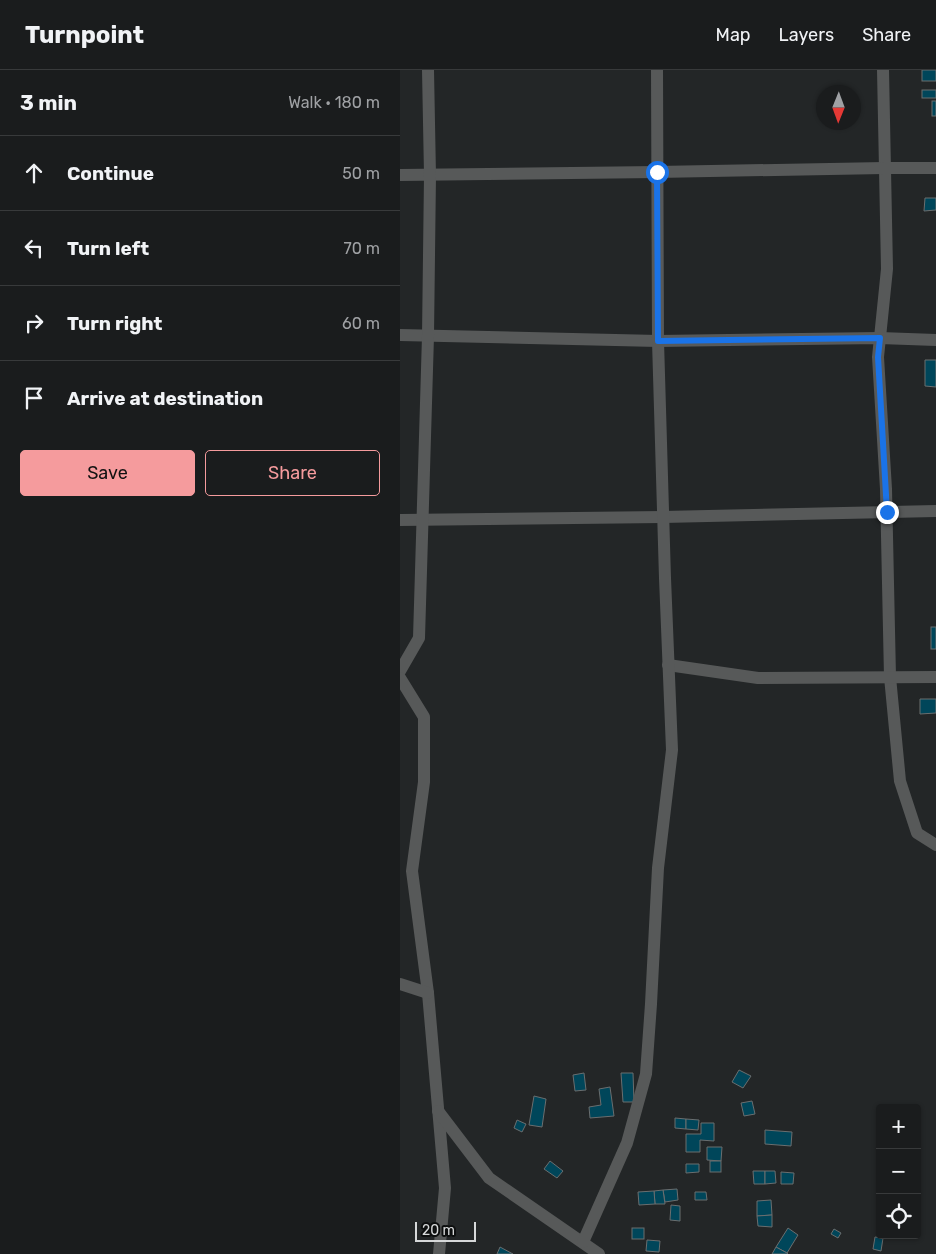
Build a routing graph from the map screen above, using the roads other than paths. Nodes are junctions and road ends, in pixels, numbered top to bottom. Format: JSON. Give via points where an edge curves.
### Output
{"nodes":[{"id":1,"x":428,"y":70,"type":"edge"},
{"id":2,"x":657,"y":70,"type":"edge"},
{"id":3,"x":882,"y":70,"type":"edge"},
{"id":4,"x":884,"y":168,"type":"junction"},
{"id":5,"x":936,"y":168,"type":"edge"},
{"id":6,"x":657,"y":172,"type":"junction"},
{"id":7,"x":400,"y":175,"type":"edge"},
{"id":8,"x":430,"y":175,"type":"junction"},
{"id":9,"x":400,"y":335,"type":"edge"},
{"id":10,"x":428,"y":336,"type":"junction"},
{"id":11,"x":880,"y":338,"type":"junction"},
{"id":12,"x":936,"y":340,"type":"edge"},
{"id":13,"x":658,"y":341,"type":"junction"},
{"id":14,"x":936,"y":511,"type":"edge"},
{"id":15,"x":887,"y":512,"type":"junction"},
{"id":16,"x":663,"y":517,"type":"junction"},
{"id":17,"x":423,"y":519,"type":"junction"},
{"id":18,"x":400,"y":520,"type":"edge"},
{"id":19,"x":668,"y":665,"type":"junction"},
{"id":20,"x":400,"y":671,"type":"edge"},
{"id":21,"x":890,"y":677,"type":"junction"},
{"id":22,"x":936,"y":677,"type":"edge"},
{"id":23,"x":400,"y":678,"type":"edge"},
{"id":24,"x":936,"y":845,"type":"edge"},
{"id":25,"x":400,"y":984,"type":"edge"},
{"id":26,"x":428,"y":993,"type":"junction"},
{"id":27,"x":438,"y":1112,"type":"junction"},
{"id":28,"x":583,"y":1242,"type":"junction"},
{"id":29,"x":439,"y":1254,"type":"edge"},
{"id":30,"x":599,"y":1254,"type":"edge"}],
"edges":[{"from":1,"to":8,"type":"street"},
{"from":2,"to":6,"type":"street"},
{"from":3,"to":4,"type":"street"},
{"from":4,"to":5,"type":"street"},
{"from":4,"to":6,"type":"street"},
{"from":4,"to":11,"type":"street","via":[[887,269]]},
{"from":6,"to":8,"type":"street"},
{"from":6,"to":13,"type":"street"},
{"from":7,"to":8,"type":"street"},
{"from":8,"to":10,"type":"street"},
{"from":9,"to":10,"type":"street"},
{"from":10,"to":13,"type":"street"},
{"from":10,"to":17,"type":"street"},
{"from":11,"to":12,"type":"street"},
{"from":11,"to":13,"type":"street"},
{"from":11,"to":15,"type":"street","via":[[878,357]]},
{"from":13,"to":16,"type":"street"},
{"from":14,"to":15,"type":"street"},
{"from":15,"to":16,"type":"street"},
{"from":15,"to":21,"type":"street"},
{"from":16,"to":17,"type":"street"},
{"from":16,"to":19,"type":"street"},
{"from":17,"to":18,"type":"street"},
{"from":17,"to":20,"type":"street","via":[[419,638]]},
{"from":19,"to":21,"type":"street","via":[[758,678]]},
{"from":19,"to":28,"type":"street","via":[[672,750],[658,868],[646,1074],[627,1144]]},
{"from":21,"to":22,"type":"street"},
{"from":21,"to":24,"type":"street","via":[[900,781],[917,833]]},
{"from":23,"to":26,"type":"street","via":[[424,718],[424,782],[412,871]]},
{"from":25,"to":26,"type":"street"},
{"from":26,"to":27,"type":"street"},
{"from":27,"to":28,"type":"street","via":[[489,1178]]},
{"from":27,"to":29,"type":"street","via":[[445,1188]]},
{"from":28,"to":30,"type":"street"}]}
